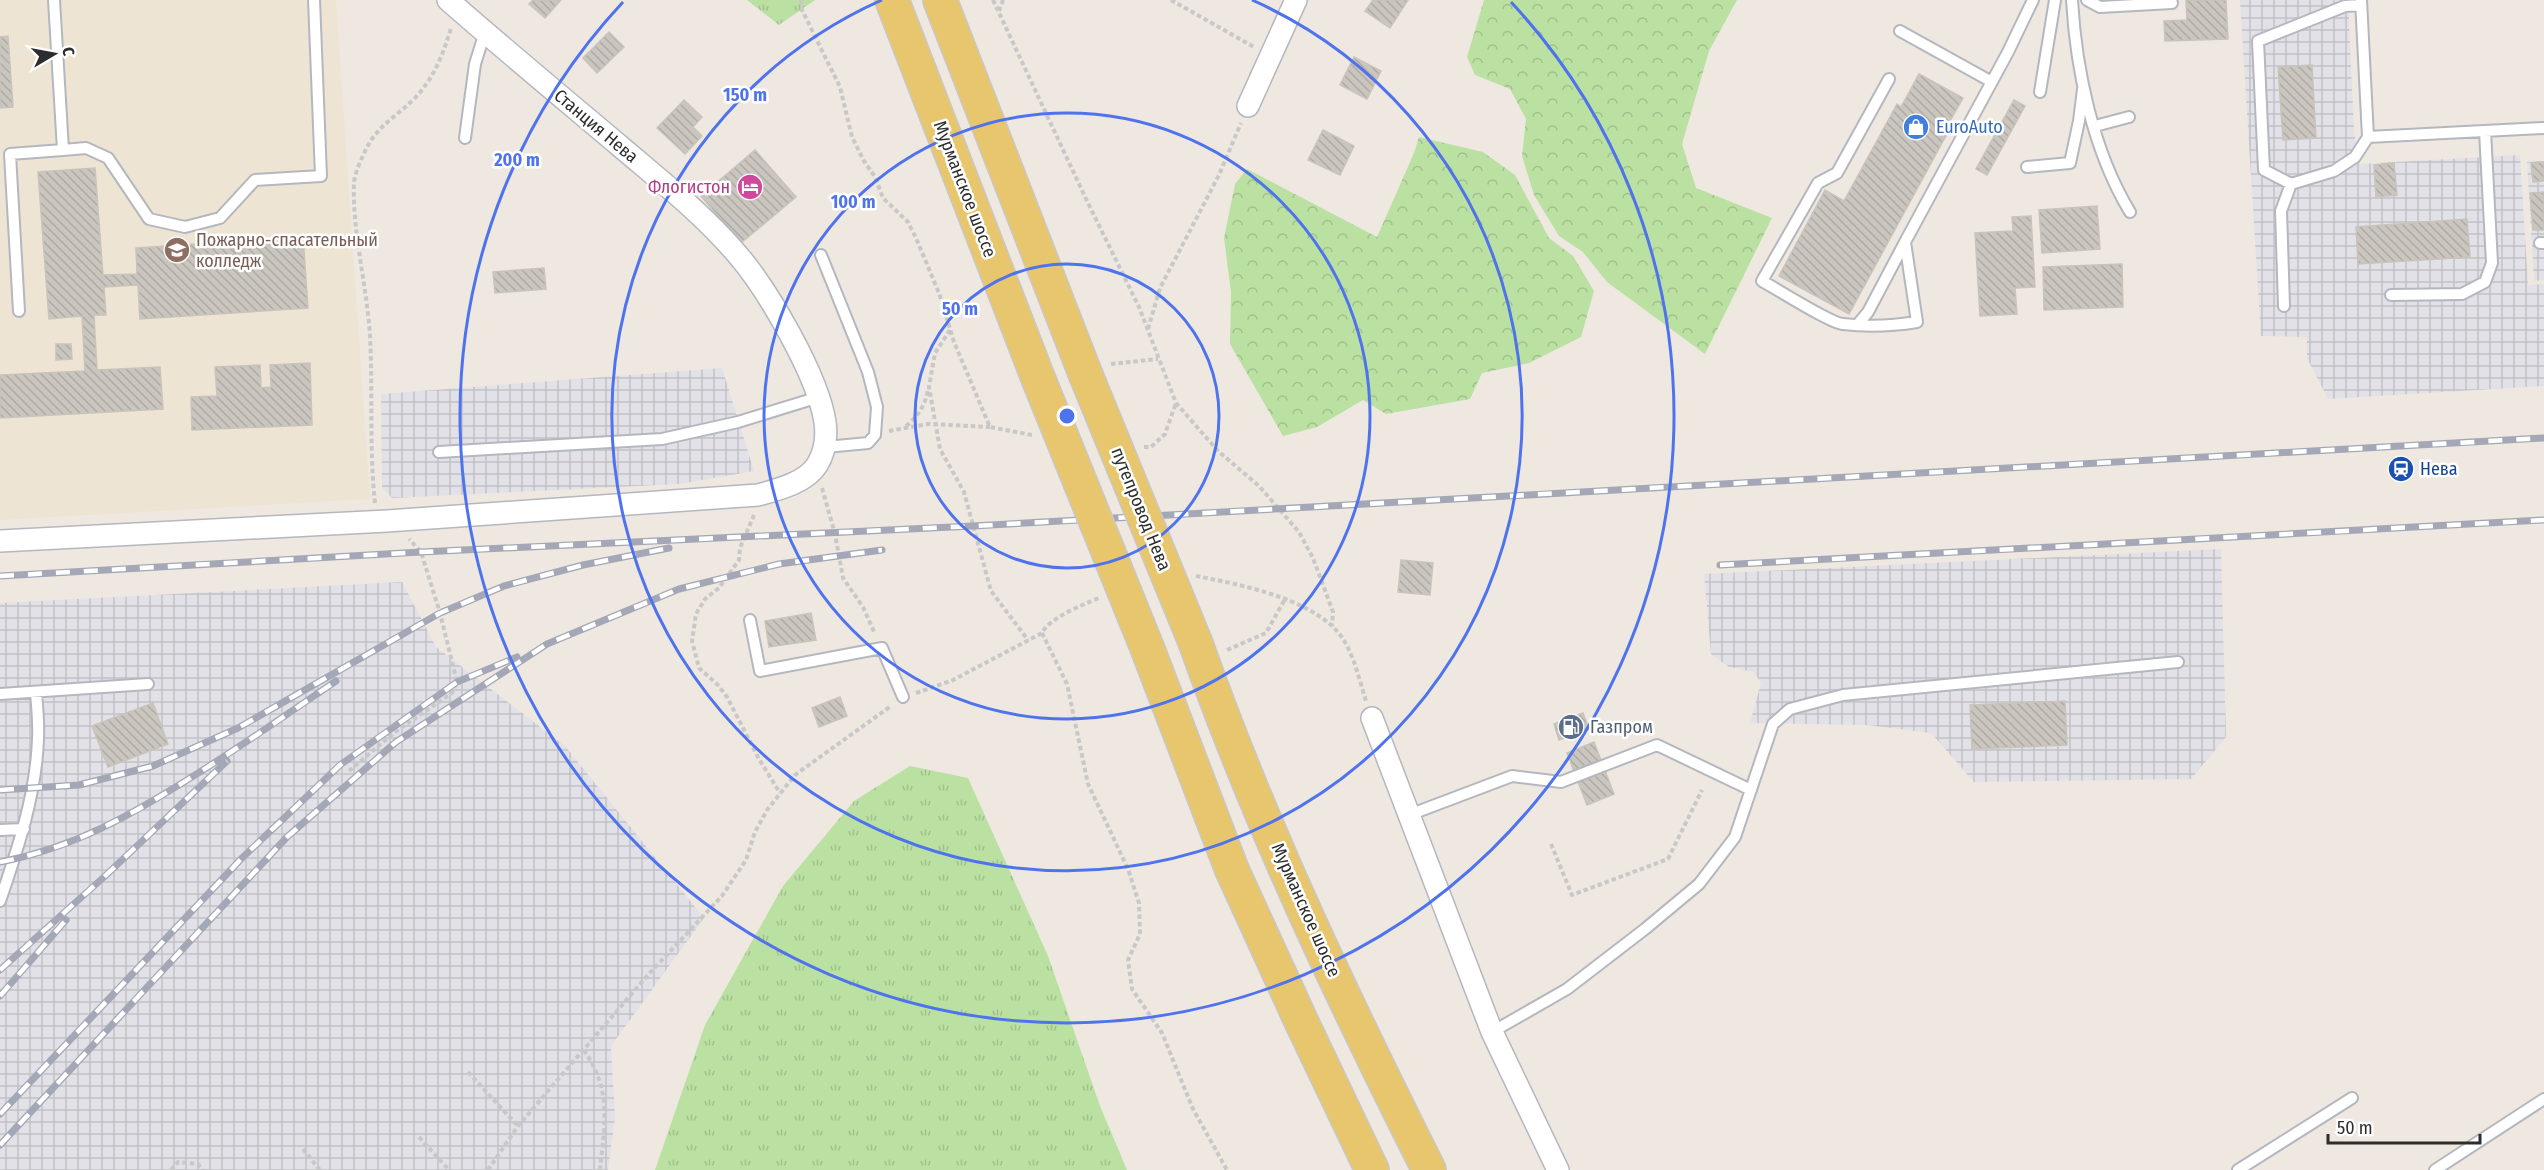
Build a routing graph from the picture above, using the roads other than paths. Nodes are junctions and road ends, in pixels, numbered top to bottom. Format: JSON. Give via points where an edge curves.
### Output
{"nodes":[{"id":1,"x":54,"y":0,"type":"edge"},
{"id":2,"x":314,"y":0,"type":"edge"},
{"id":3,"x":892,"y":0,"type":"edge"},
{"id":4,"x":940,"y":0,"type":"edge"},
{"id":5,"x":1296,"y":0,"type":"edge"},
{"id":6,"x":2033,"y":0,"type":"edge"},
{"id":7,"x":2055,"y":0,"type":"edge"},
{"id":8,"x":2072,"y":0,"type":"edge"},
{"id":9,"x":2086,"y":0,"type":"edge"},
{"id":10,"x":2172,"y":3,"type":"dead end"},
{"id":11,"x":2361,"y":3,"type":"edge"},
{"id":12,"x":453,"y":4,"type":"edge"},
{"id":13,"x":485,"y":32,"type":"junction"},
{"id":14,"x":1900,"y":32,"type":"dead end"},
{"id":15,"x":1889,"y":80,"type":"dead end"},
{"id":16,"x":1992,"y":82,"type":"junction"},
{"id":17,"x":2084,"y":83,"type":"junction"},
{"id":18,"x":2040,"y":92,"type":"dead end"},
{"id":19,"x":1248,"y":106,"type":"road end"},
{"id":20,"x":2129,"y":117,"type":"dead end"},
{"id":21,"x":2095,"y":126,"type":"junction"},
{"id":22,"x":2544,"y":128,"type":"edge"},
{"id":23,"x":2485,"y":131,"type":"junction"},
{"id":24,"x":2368,"y":137,"type":"junction"},
{"id":25,"x":465,"y":138,"type":"dead end"},
{"id":26,"x":63,"y":150,"type":"junction"},
{"id":27,"x":2027,"y":167,"type":"dead end"},
{"id":28,"x":2290,"y":184,"type":"junction"},
{"id":29,"x":2130,"y":212,"type":"dead end"},
{"id":30,"x":1905,"y":242,"type":"junction"},
{"id":31,"x":821,"y":255,"type":"dead end"},
{"id":32,"x":2391,"y":295,"type":"dead end"},
{"id":33,"x":2284,"y":306,"type":"dead end"},
{"id":34,"x":19,"y":311,"type":"dead end"},
{"id":35,"x":1858,"y":324,"type":"junction"},
{"id":36,"x":819,"y":397,"type":"junction"},
{"id":37,"x":826,"y":447,"type":"junction"},
{"id":38,"x":439,"y":452,"type":"dead end"},
{"id":39,"x":0,"y":541,"type":"edge"},
{"id":40,"x":750,"y":620,"type":"dead end"},
{"id":41,"x":1211,"y":647,"type":"joint"},
{"id":42,"x":2178,"y":662,"type":"dead end"},
{"id":43,"x":148,"y":684,"type":"dead end"},
{"id":44,"x":36,"y":692,"type":"junction"},
{"id":45,"x":0,"y":694,"type":"edge"},
{"id":46,"x":903,"y":697,"type":"road end"},
{"id":47,"x":1372,"y":718,"type":"dead end"},
{"id":48,"x":1752,"y":790,"type":"junction"},
{"id":49,"x":1409,"y":815,"type":"junction"},
{"id":50,"x":24,"y":829,"type":"junction"},
{"id":51,"x":0,"y":830,"type":"edge"},
{"id":52,"x":0,"y":901,"type":"edge"},
{"id":53,"x":1492,"y":1032,"type":"junction"},
{"id":54,"x":2352,"y":1098,"type":"dead end"},
{"id":55,"x":2544,"y":1100,"type":"edge"},
{"id":56,"x":1372,"y":1170,"type":"edge"},
{"id":57,"x":1429,"y":1170,"type":"edge"},
{"id":58,"x":1558,"y":1170,"type":"edge"},
{"id":59,"x":2238,"y":1170,"type":"edge"},
{"id":60,"x":2436,"y":1170,"type":"edge"}],
"edges":[{"from":1,"to":26,"type":"lane"},
{"from":2,"to":26,"type":"lane","via":[[321,176],[255,180],[220,218],[185,227],[149,219],[108,158],[86,148]]},
{"from":3,"to":56,"type":"main road","name":"Мурманское шоссе","bridge":true,"via":[[1232,870]]},
{"from":4,"to":41,"type":"main road","name":"путепровод Нева","bridge":true,"via":[[1098,369]]},
{"from":5,"to":19,"type":"street"},
{"from":6,"to":16,"type":"lane"},
{"from":7,"to":18,"type":"lane"},
{"from":8,"to":17,"type":"lane","via":[[2074,37]]},
{"from":9,"to":10,"type":"lane","via":[[2100,7]]},
{"from":11,"to":24,"type":"lane"},
{"from":11,"to":28,"type":"lane","via":[[2258,41],[2264,170]]},
{"from":12,"to":13,"type":"street","name":"Станция Нева"},
{"from":13,"to":25,"type":"lane","via":[[475,64]]},
{"from":13,"to":36,"type":"street","name":"Станция Нева","via":[[693,208],[738,256],[776,311]]},
{"from":14,"to":16,"type":"lane"},
{"from":15,"to":35,"type":"lane","via":[[1837,172],[1818,183],[1762,281],[1841,324]]},
{"from":16,"to":30,"type":"lane"},
{"from":17,"to":21,"type":"lane"},
{"from":17,"to":27,"type":"lane","via":[[2070,164]]},
{"from":20,"to":21,"type":"lane"},
{"from":21,"to":29,"type":"lane","via":[[2114,186]]},
{"from":22,"to":23,"type":"lane"},
{"from":23,"to":24,"type":"lane"},
{"from":23,"to":32,"type":"lane","via":[[2492,263],[2486,282],[2462,294]]},
{"from":24,"to":28,"type":"lane","via":[[2355,157],[2334,171]]},
{"from":26,"to":34,"type":"lane","via":[[10,153]]},
{"from":28,"to":33,"type":"lane","via":[[2280,211]]},
{"from":30,"to":35,"type":"lane"},
{"from":30,"to":35,"type":"lane","via":[[1917,322],[1879,328]]},
{"from":31,"to":37,"type":"lane","via":[[868,372],[877,407],[875,435],[868,443]]},
{"from":36,"to":37,"type":"street","name":"Станция Нева"},
{"from":36,"to":38,"type":"lane","via":[[738,422],[662,439]]},
{"from":37,"to":39,"type":"street","via":[[816,467],[788,487],[765,493],[387,521]]},
{"from":40,"to":46,"type":"lane","via":[[760,671],[882,648]]},
{"from":41,"to":57,"type":"main road","name":"Мурманское шоссе","via":[[1217,704],[1285,866]]},
{"from":42,"to":48,"type":"lane","via":[[1843,695],[1790,709],[1773,724]]},
{"from":43,"to":44,"type":"lane"},
{"from":44,"to":45,"type":"lane"},
{"from":44,"to":50,"type":"lane","via":[[39,737]]},
{"from":47,"to":49,"type":"street"},
{"from":48,"to":49,"type":"lane","via":[[1657,745],[1562,782],[1512,776]]},
{"from":48,"to":53,"type":"lane","via":[[1735,837],[1698,884],[1567,989]]},
{"from":49,"to":53,"type":"street"},
{"from":50,"to":51,"type":"lane"},
{"from":50,"to":52,"type":"lane"},
{"from":53,"to":58,"type":"street"},
{"from":54,"to":59,"type":"lane"},
{"from":55,"to":60,"type":"lane"}]}
